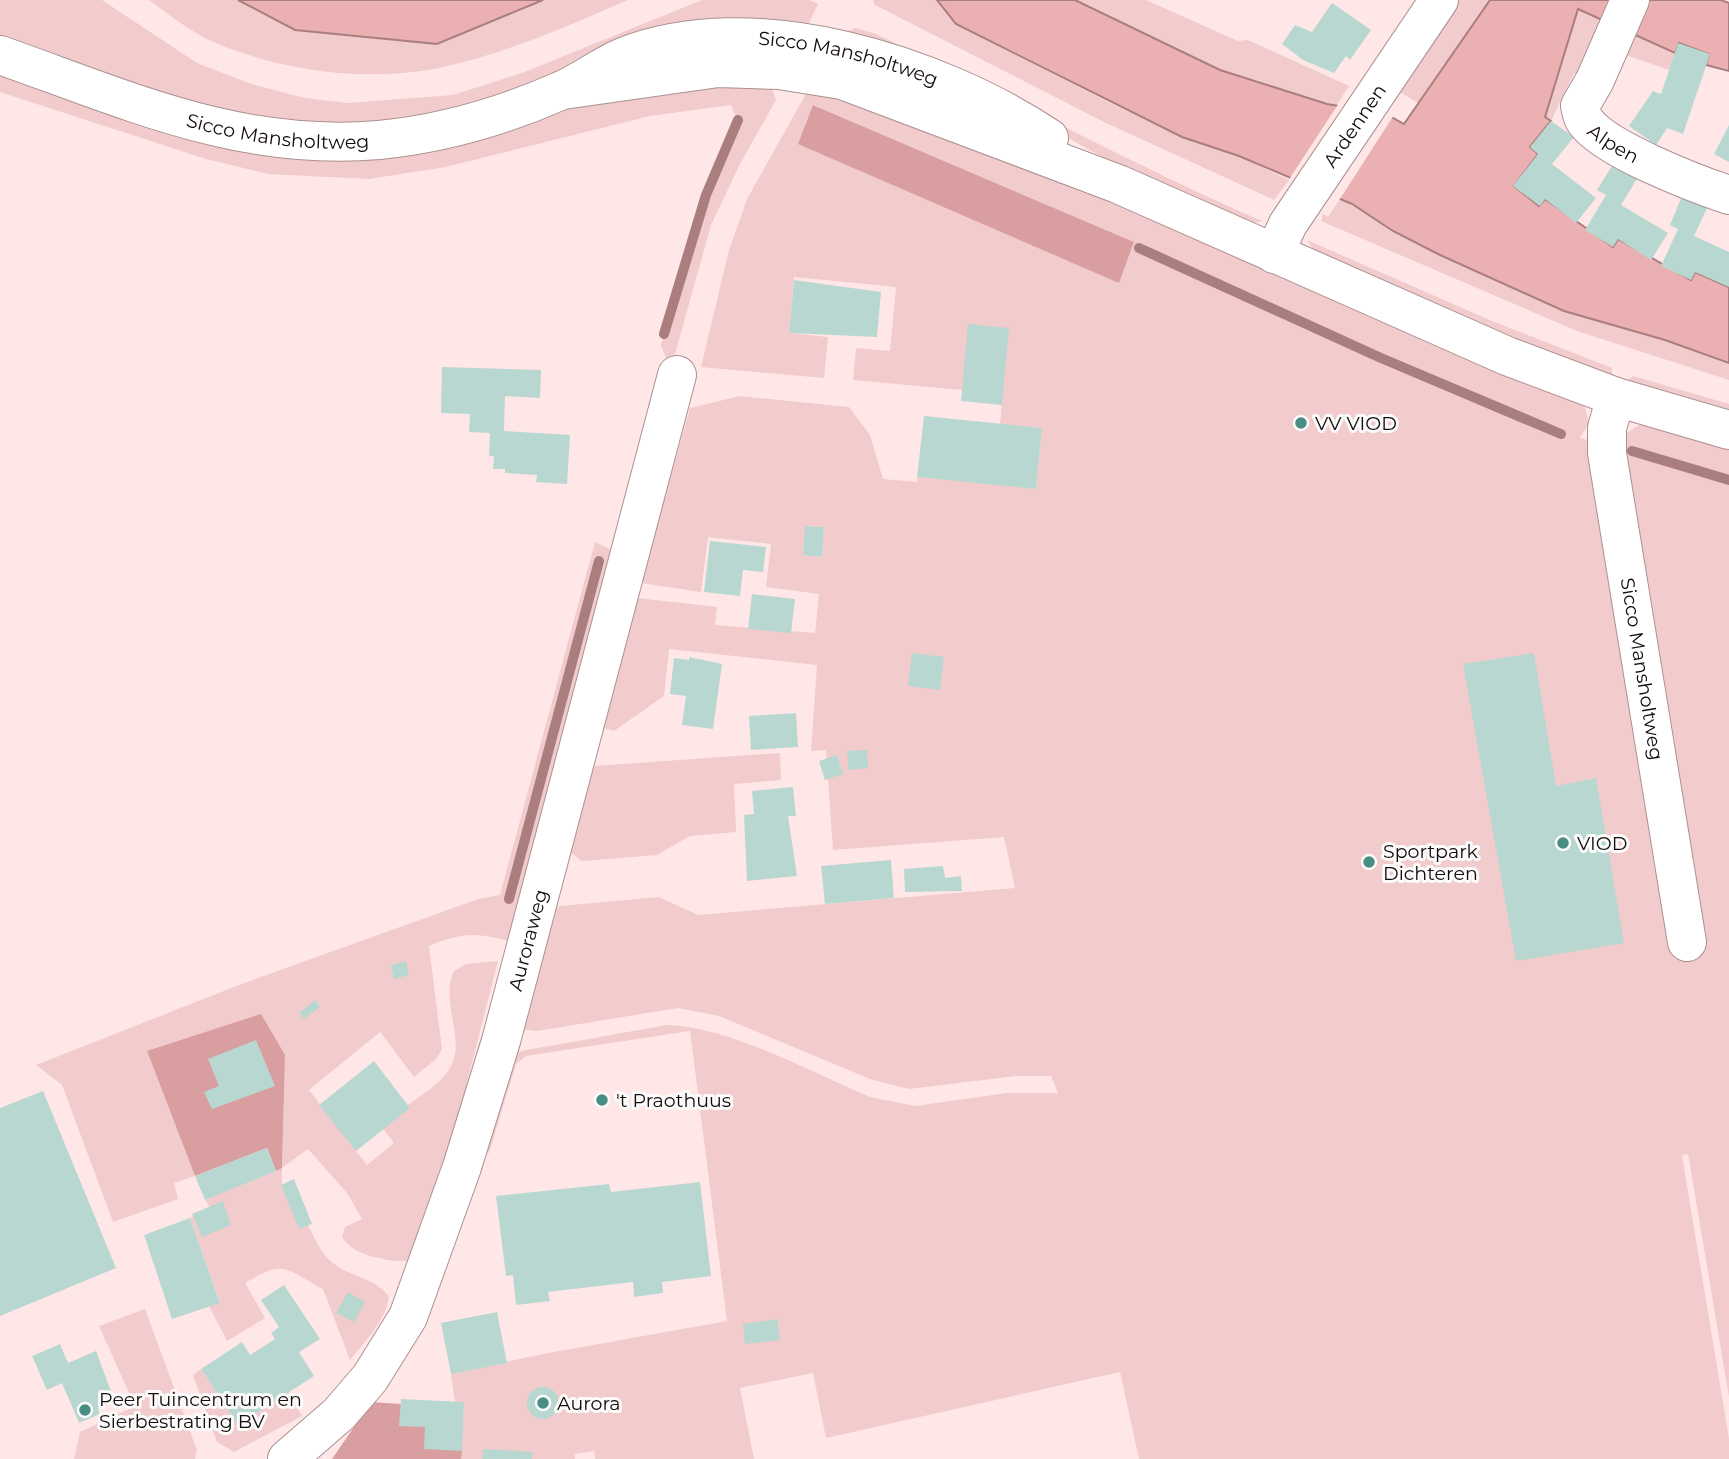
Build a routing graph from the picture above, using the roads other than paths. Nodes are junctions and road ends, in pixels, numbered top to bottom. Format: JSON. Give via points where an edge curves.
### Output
{"nodes":[{"id":1,"x":1439,"y":0,"type":"edge"},
{"id":2,"x":1624,"y":15,"type":"edge"},
{"id":3,"x":0,"y":55,"type":"edge"},
{"id":4,"x":1729,"y":195,"type":"edge"},
{"id":5,"x":1274,"y":254,"type":"junction"},
{"id":6,"x":677,"y":375,"type":"dead end"},
{"id":7,"x":1616,"y":397,"type":"junction"},
{"id":8,"x":1729,"y":430,"type":"edge"},
{"id":9,"x":1687,"y":942,"type":"dead end"},
{"id":10,"x":287,"y":1459,"type":"edge"}],
"edges":[{"from":1,"to":5,"type":"street","name":"Ardennen","via":[[1288,224]]},
{"from":2,"to":4,"type":"street","name":"Alpen","via":[[1580,106],[1585,121],[1613,143],[1665,171]]},
{"from":3,"to":5,"type":"street","name":"Sicco Mansholtweg","via":[[185,121],[264,138],[323,142],[428,134],[484,119],[563,90],[622,58],[662,45],[701,38],[806,42],[888,63],[972,97],[1033,128],[1118,184]]},
{"from":5,"to":7,"type":"street","name":"Sicco Mansholtweg","via":[[1507,356]]},
{"from":6,"to":10,"type":"street","name":"Auroraweg","via":[[501,1041],[454,1191],[408,1317],[370,1378],[339,1414]]},
{"from":7,"to":8,"type":"street","name":"Sicco Mansholtweg"},
{"from":7,"to":9,"type":"street","name":"Sicco Mansholtweg","via":[[1607,428],[1607,453]]}]}
